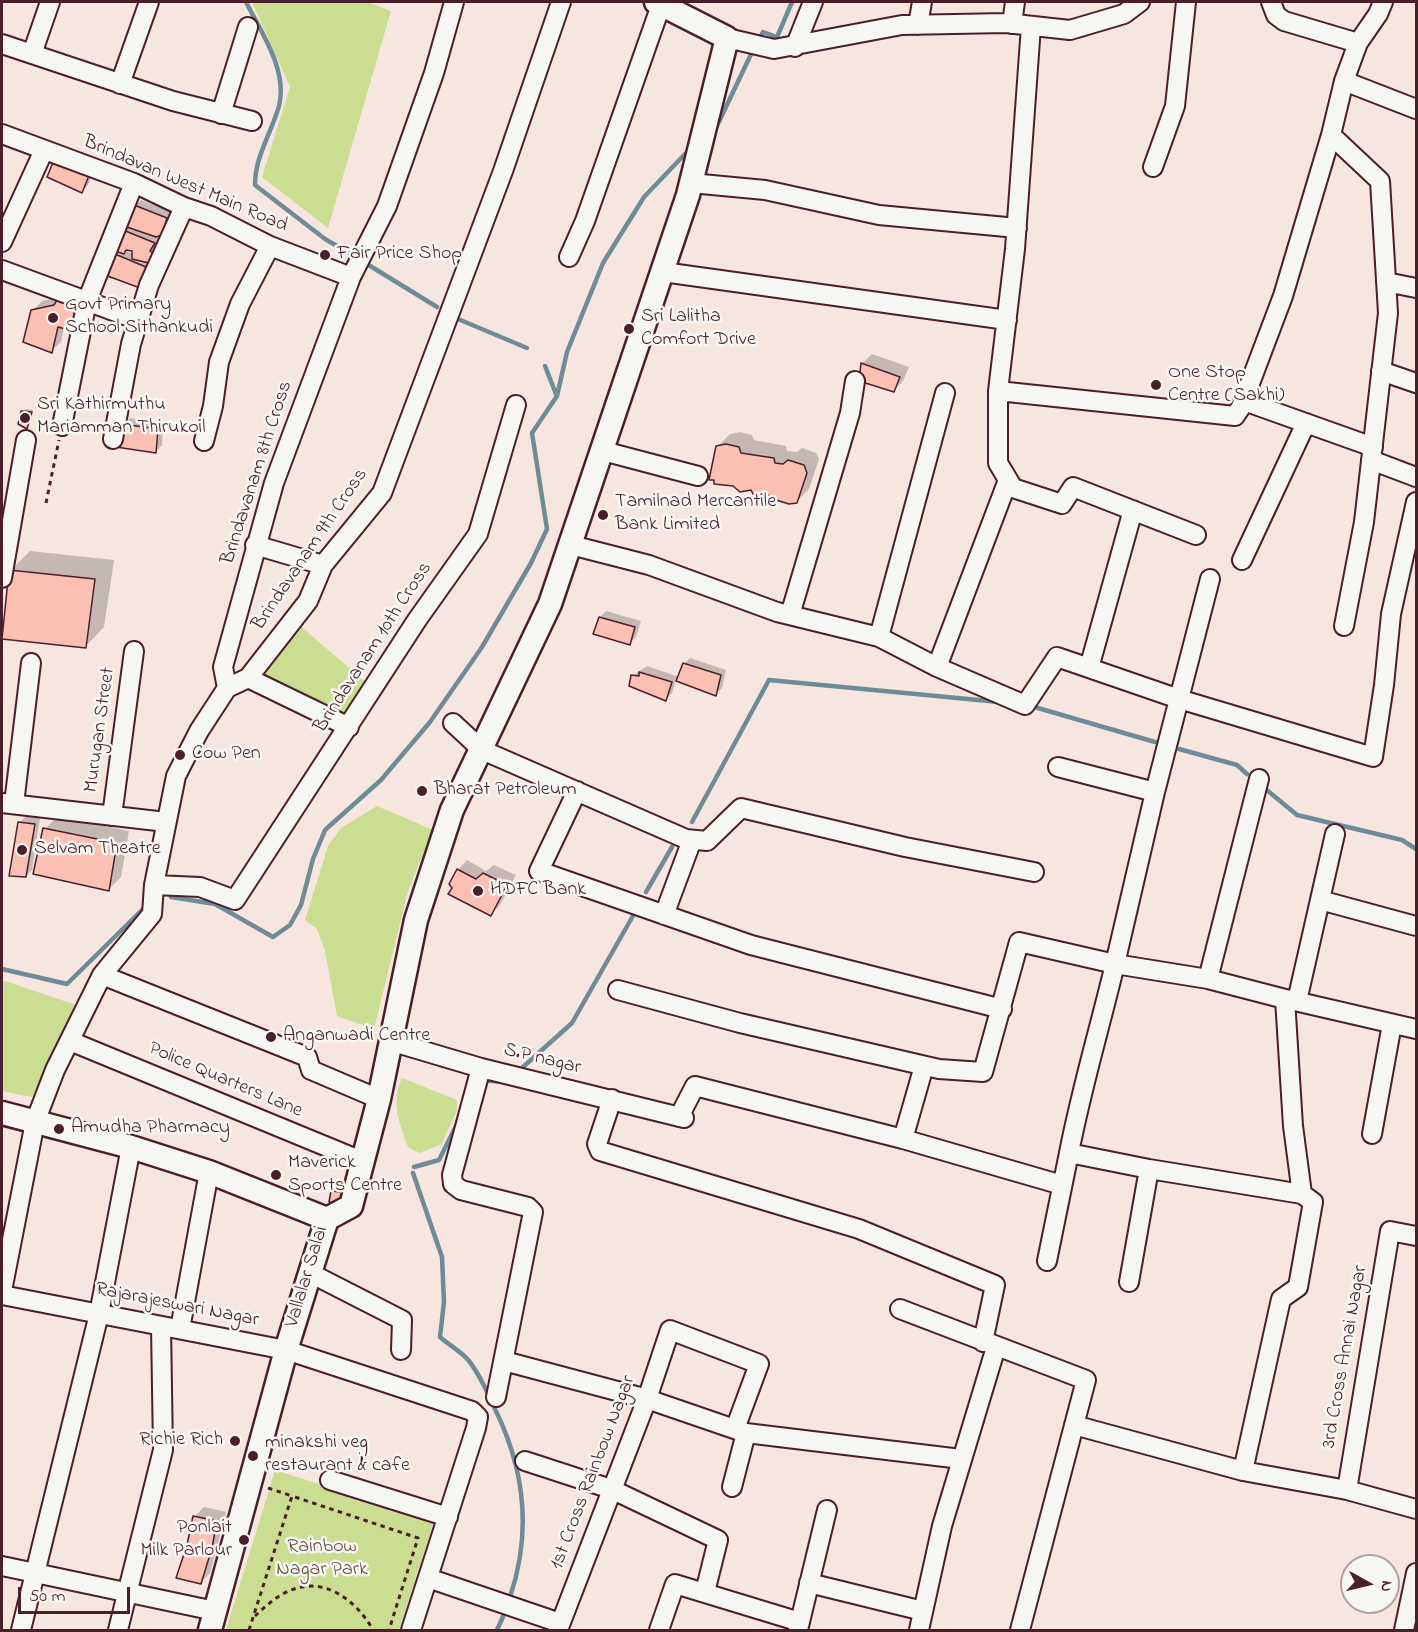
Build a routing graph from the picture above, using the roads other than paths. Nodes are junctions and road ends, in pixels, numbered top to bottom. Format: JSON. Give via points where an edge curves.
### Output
{"nodes":[{"id":1,"x":50,"y":2,"type":"edge"},
{"id":2,"x":149,"y":2,"type":"edge"},
{"id":3,"x":454,"y":2,"type":"edge"},
{"id":4,"x":561,"y":2,"type":"edge"},
{"id":5,"x":813,"y":2,"type":"edge"},
{"id":6,"x":922,"y":2,"type":"edge"},
{"id":7,"x":1015,"y":2,"type":"edge"},
{"id":8,"x":1140,"y":2,"type":"edge"},
{"id":9,"x":1186,"y":2,"type":"edge"},
{"id":10,"x":1271,"y":2,"type":"edge"},
{"id":11,"x":1383,"y":2,"type":"edge"},
{"id":12,"x":659,"y":3,"type":"edge"},
{"id":13,"x":1012,"y":24,"type":"junction"},
{"id":14,"x":918,"y":25,"type":"junction"},
{"id":15,"x":1031,"y":26,"type":"junction"},
{"id":16,"x":249,"y":27,"type":"dead end"},
{"id":17,"x":734,"y":40,"type":"junction"},
{"id":18,"x":1358,"y":43,"type":"junction"},
{"id":19,"x":2,"y":44,"type":"edge"},
{"id":20,"x":795,"y":46,"type":"junction"},
{"id":21,"x":32,"y":54,"type":"junction"},
{"id":22,"x":1344,"y":81,"type":"junction"},
{"id":23,"x":120,"y":84,"type":"junction"},
{"id":24,"x":1416,"y":108,"type":"edge"},
{"id":25,"x":221,"y":114,"type":"junction"},
{"id":26,"x":252,"y":121,"type":"dead end"},
{"id":27,"x":2,"y":134,"type":"edge"},
{"id":28,"x":1331,"y":135,"type":"junction"},
{"id":29,"x":44,"y":150,"type":"junction"},
{"id":30,"x":1153,"y":167,"type":"dead end"},
{"id":31,"x":134,"y":183,"type":"junction"},
{"id":32,"x":691,"y":183,"type":"junction"},
{"id":33,"x":184,"y":207,"type":"junction"},
{"id":34,"x":1017,"y":228,"type":"junction"},
{"id":35,"x":2,"y":242,"type":"edge"},
{"id":36,"x":270,"y":246,"type":"junction"},
{"id":37,"x":569,"y":257,"type":"dead end"},
{"id":38,"x":2,"y":270,"type":"edge"},
{"id":39,"x":663,"y":272,"type":"junction"},
{"id":40,"x":351,"y":277,"type":"junction"},
{"id":41,"x":1386,"y":282,"type":"junction"},
{"id":42,"x":1416,"y":288,"type":"edge"},
{"id":43,"x":87,"y":301,"type":"junction"},
{"id":44,"x":138,"y":320,"type":"junction"},
{"id":45,"x":1007,"y":320,"type":"junction"},
{"id":46,"x":1381,"y":371,"type":"junction"},
{"id":47,"x":855,"y":381,"type":"dead end"},
{"id":48,"x":1416,"y":382,"type":"edge"},
{"id":49,"x":998,"y":391,"type":"junction"},
{"id":50,"x":945,"y":393,"type":"dead end"},
{"id":51,"x":1244,"y":401,"type":"junction"},
{"id":52,"x":516,"y":405,"type":"dead end"},
{"id":53,"x":1306,"y":423,"type":"junction"},
{"id":54,"x":62,"y":426,"type":"road end"},
{"id":55,"x":113,"y":439,"type":"dead end"},
{"id":56,"x":26,"y":440,"type":"dead end"},
{"id":57,"x":204,"y":441,"type":"dead end"},
{"id":58,"x":603,"y":451,"type":"junction"},
{"id":59,"x":1372,"y":453,"type":"junction"},
{"id":60,"x":698,"y":476,"type":"dead end"},
{"id":61,"x":1416,"y":477,"type":"edge"},
{"id":62,"x":1008,"y":480,"type":"junction"},
{"id":63,"x":9,"y":488,"type":"edge"},
{"id":64,"x":1416,"y":502,"type":"edge"},
{"id":65,"x":1133,"y":510,"type":"junction"},
{"id":66,"x":1196,"y":534,"type":"dead end"},
{"id":67,"x":255,"y":545,"type":"junction"},
{"id":68,"x":571,"y":545,"type":"junction"},
{"id":69,"x":1242,"y":560,"type":"dead end"},
{"id":70,"x":322,"y":566,"type":"junction"},
{"id":71,"x":2,"y":578,"type":"edge"},
{"id":72,"x":1210,"y":579,"type":"dead end"},
{"id":73,"x":790,"y":615,"type":"junction"},
{"id":74,"x":1344,"y":626,"type":"dead end"},
{"id":75,"x":879,"y":637,"type":"junction"},
{"id":76,"x":134,"y":651,"type":"dead end"},
{"id":77,"x":31,"y":663,"type":"dead end"},
{"id":78,"x":937,"y":667,"type":"junction"},
{"id":79,"x":1089,"y":668,"type":"junction"},
{"id":80,"x":248,"y":678,"type":"junction"},
{"id":81,"x":227,"y":688,"type":"junction"},
{"id":82,"x":1179,"y":699,"type":"junction"},
{"id":83,"x":453,"y":723,"type":"dead end"},
{"id":84,"x":349,"y":727,"type":"junction"},
{"id":85,"x":482,"y":750,"type":"junction"},
{"id":86,"x":1058,"y":767,"type":"dead end"},
{"id":87,"x":1258,"y":779,"type":"dead end"},
{"id":88,"x":577,"y":791,"type":"junction"},
{"id":89,"x":1155,"y":792,"type":"junction"},
{"id":90,"x":8,"y":804,"type":"edge"},
{"id":91,"x":112,"y":816,"type":"junction"},
{"id":92,"x":166,"y":822,"type":"junction"},
{"id":93,"x":1335,"y":834,"type":"dead end"},
{"id":94,"x":692,"y":840,"type":"junction"},
{"id":95,"x":1034,"y":872,"type":"dead end"},
{"id":96,"x":154,"y":885,"type":"junction"},
{"id":97,"x":1320,"y":900,"type":"junction"},
{"id":98,"x":664,"y":915,"type":"junction"},
{"id":99,"x":1416,"y":926,"type":"edge"},
{"id":100,"x":1115,"y":964,"type":"junction"},
{"id":101,"x":102,"y":975,"type":"junction"},
{"id":102,"x":1208,"y":979,"type":"junction"},
{"id":103,"x":618,"y":990,"type":"dead end"},
{"id":104,"x":1291,"y":1000,"type":"junction"},
{"id":105,"x":1002,"y":1009,"type":"junction"},
{"id":106,"x":1392,"y":1024,"type":"junction"},
{"id":107,"x":1416,"y":1029,"type":"edge"},
{"id":108,"x":70,"y":1041,"type":"junction"},
{"id":109,"x":390,"y":1041,"type":"junction"},
{"id":110,"x":924,"y":1065,"type":"junction"},
{"id":111,"x":481,"y":1068,"type":"junction"},
{"id":112,"x":379,"y":1100,"type":"junction"},
{"id":113,"x":612,"y":1100,"type":"junction"},
{"id":114,"x":2,"y":1113,"type":"edge"},
{"id":115,"x":35,"y":1122,"type":"junction"},
{"id":116,"x":1372,"y":1134,"type":"dead end"},
{"id":117,"x":903,"y":1139,"type":"junction"},
{"id":118,"x":131,"y":1147,"type":"junction"},
{"id":119,"x":1069,"y":1153,"type":"junction"},
{"id":120,"x":363,"y":1162,"type":"junction"},
{"id":121,"x":1149,"y":1170,"type":"junction"},
{"id":122,"x":209,"y":1172,"type":"junction"},
{"id":123,"x":1062,"y":1185,"type":"junction"},
{"id":124,"x":1302,"y":1194,"type":"junction"},
{"id":125,"x":327,"y":1219,"type":"junction"},
{"id":126,"x":1416,"y":1236,"type":"edge"},
{"id":127,"x":1047,"y":1261,"type":"dead end"},
{"id":128,"x":310,"y":1273,"type":"junction"},
{"id":129,"x":1129,"y":1282,"type":"dead end"},
{"id":130,"x":2,"y":1293,"type":"edge"},
{"id":131,"x":900,"y":1309,"type":"dead end"},
{"id":132,"x":99,"y":1314,"type":"junction"},
{"id":133,"x":161,"y":1326,"type":"junction"},
{"id":134,"x":180,"y":1329,"type":"junction"},
{"id":135,"x":989,"y":1345,"type":"junction"},
{"id":136,"x":286,"y":1350,"type":"junction"},
{"id":137,"x":401,"y":1350,"type":"dead end"},
{"id":138,"x":504,"y":1361,"type":"junction"},
{"id":139,"x":496,"y":1397,"type":"dead end"},
{"id":140,"x":647,"y":1399,"type":"junction"},
{"id":141,"x":1074,"y":1425,"type":"junction"},
{"id":142,"x":741,"y":1431,"type":"junction"},
{"id":143,"x":961,"y":1459,"type":"junction"},
{"id":144,"x":525,"y":1461,"type":"dead end"},
{"id":145,"x":1243,"y":1471,"type":"junction"},
{"id":146,"x":330,"y":1480,"type":"dead end"},
{"id":147,"x":732,"y":1487,"type":"dead end"},
{"id":148,"x":611,"y":1489,"type":"junction"},
{"id":149,"x":1347,"y":1490,"type":"junction"},
{"id":150,"x":1416,"y":1509,"type":"edge"},
{"id":151,"x":827,"y":1510,"type":"dead end"},
{"id":152,"x":448,"y":1517,"type":"junction"},
{"id":153,"x":2,"y":1566,"type":"edge"},
{"id":154,"x":36,"y":1573,"type":"junction"},
{"id":155,"x":1416,"y":1573,"type":"edge"},
{"id":156,"x":428,"y":1578,"type":"junction"},
{"id":157,"x":809,"y":1583,"type":"junction"},
{"id":158,"x":129,"y":1592,"type":"junction"},
{"id":159,"x":705,"y":1592,"type":"junction"},
{"id":160,"x":923,"y":1611,"type":"junction"},
{"id":161,"x":213,"y":1621,"type":"edge"},
{"id":162,"x":799,"y":1626,"type":"edge"},
{"id":163,"x":559,"y":1627,"type":"edge"},
{"id":164,"x":21,"y":1630,"type":"edge"},
{"id":165,"x":118,"y":1630,"type":"edge"},
{"id":166,"x":411,"y":1630,"type":"edge"},
{"id":167,"x":659,"y":1630,"type":"edge"},
{"id":168,"x":919,"y":1630,"type":"edge"},
{"id":169,"x":1020,"y":1630,"type":"edge"},
{"id":170,"x":1404,"y":1630,"type":"edge"}],
"edges":[{"from":1,"to":21,"type":"street"},
{"from":2,"to":23,"type":"street"},
{"from":3,"to":40,"type":"street","name":"Brindavanam 8th Cross","via":[[434,73],[387,206]]},
{"from":4,"to":70,"type":"street","name":"Brindavanam 9th Cross","via":[[503,171],[382,493]]},
{"from":5,"to":20,"type":"street"},
{"from":6,"to":14,"type":"street"},
{"from":7,"to":13,"type":"street"},
{"from":8,"to":15,"type":"street","via":[[1124,14],[1070,30]]},
{"from":9,"to":30,"type":"street","via":[[1175,106]]},
{"from":10,"to":18,"type":"street","via":[[1276,15],[1284,21]]},
{"from":11,"to":18,"type":"street"},
{"from":12,"to":17,"type":"street"},
{"from":12,"to":37,"type":"street","via":[[585,221]]},
{"from":13,"to":14,"type":"street"},
{"from":13,"to":15,"type":"street"},
{"from":14,"to":20,"type":"street"},
{"from":15,"to":34,"type":"street"},
{"from":16,"to":25,"type":"street"},
{"from":17,"to":20,"type":"street","via":[[774,49]]},
{"from":17,"to":32,"type":"street"},
{"from":18,"to":22,"type":"street"},
{"from":19,"to":21,"type":"street"},
{"from":21,"to":23,"type":"street"},
{"from":22,"to":24,"type":"street"},
{"from":22,"to":28,"type":"street"},
{"from":23,"to":25,"type":"street"},
{"from":25,"to":26,"type":"street"},
{"from":27,"to":29,"type":"street","name":"Brindavan West Main Road"},
{"from":28,"to":41,"type":"street","via":[[1380,181]]},
{"from":28,"to":51,"type":"street","via":[[1283,296]]},
{"from":29,"to":31,"type":"street","name":"Brindavan West Main Road"},
{"from":29,"to":35,"type":"street"},
{"from":31,"to":33,"type":"street","name":"Brindavan West Main Road"},
{"from":31,"to":43,"type":"street"},
{"from":32,"to":34,"type":"street","via":[[765,190],[879,215]]},
{"from":32,"to":39,"type":"street"},
{"from":33,"to":36,"type":"street","name":"Brindavan West Main Road"},
{"from":33,"to":44,"type":"street","via":[[149,285]]},
{"from":34,"to":45,"type":"street"},
{"from":36,"to":40,"type":"street","name":"Brindavan West Main Road"},
{"from":36,"to":57,"type":"street","via":[[240,304],[219,362]]},
{"from":38,"to":43,"type":"street"},
{"from":39,"to":45,"type":"street"},
{"from":39,"to":58,"type":"street"},
{"from":40,"to":67,"type":"street","name":"Brindavanam 8th Cross","via":[[274,483]]},
{"from":41,"to":42,"type":"street"},
{"from":41,"to":46,"type":"street","via":[[1388,313]]},
{"from":43,"to":44,"type":"street"},
{"from":43,"to":54,"type":"street"},
{"from":44,"to":55,"type":"street"},
{"from":45,"to":49,"type":"street"},
{"from":46,"to":48,"type":"street"},
{"from":46,"to":59,"type":"street"},
{"from":47,"to":73,"type":"street","via":[[850,413]]},
{"from":49,"to":51,"type":"street","via":[[1235,416]]},
{"from":49,"to":62,"type":"street","via":[[998,463]]},
{"from":50,"to":75,"type":"street"},
{"from":51,"to":53,"type":"street"},
{"from":52,"to":84,"type":"street","name":"Brindavanam 10th Cross","via":[[478,534]]},
{"from":53,"to":59,"type":"street"},
{"from":53,"to":69,"type":"street"},
{"from":56,"to":63,"type":"street"},
{"from":58,"to":60,"type":"street"},
{"from":58,"to":68,"type":"street"},
{"from":59,"to":61,"type":"street"},
{"from":59,"to":74,"type":"street","via":[[1365,522]]},
{"from":62,"to":65,"type":"street","via":[[1013,488],[1062,504],[1073,488]]},
{"from":62,"to":78,"type":"street"},
{"from":63,"to":71,"type":"street"},
{"from":64,"to":82,"type":"street","via":[[1390,614],[1373,757]]},
{"from":65,"to":66,"type":"street"},
{"from":65,"to":79,"type":"street"},
{"from":67,"to":70,"type":"street"},
{"from":67,"to":81,"type":"street","name":"Brindavanam 8th Cross","via":[[223,667]]},
{"from":68,"to":73,"type":"street","via":[[649,565]]},
{"from":68,"to":85,"type":"street","via":[[550,604]]},
{"from":70,"to":80,"type":"street","name":"Brindavanam 9th Cross","via":[[308,601]]},
{"from":72,"to":82,"type":"street"},
{"from":73,"to":75,"type":"street"},
{"from":75,"to":78,"type":"street"},
{"from":76,"to":91,"type":"street","name":"Murugan Street"},
{"from":77,"to":90,"type":"street"},
{"from":78,"to":79,"type":"street","via":[[1025,705],[1057,657]]},
{"from":79,"to":82,"type":"street"},
{"from":80,"to":81,"type":"street","name":"Brindavanam 9th Cross"},
{"from":80,"to":84,"type":"street"},
{"from":81,"to":92,"type":"street","via":[[176,777]]},
{"from":82,"to":89,"type":"street"},
{"from":83,"to":85,"type":"street"},
{"from":84,"to":96,"type":"street","name":"Brindavanam 10th Cross","via":[[235,900],[200,887]]},
{"from":85,"to":88,"type":"street"},
{"from":85,"to":109,"type":"street","via":[[452,810],[416,920]]},
{"from":86,"to":89,"type":"street"},
{"from":87,"to":102,"type":"street"},
{"from":88,"to":94,"type":"street"},
{"from":88,"to":98,"type":"street","via":[[539,871]]},
{"from":89,"to":100,"type":"street"},
{"from":90,"to":91,"type":"street"},
{"from":91,"to":92,"type":"street"},
{"from":92,"to":96,"type":"street"},
{"from":93,"to":97,"type":"street"},
{"from":94,"to":95,"type":"street","via":[[707,841],[741,808],[905,847]]},
{"from":94,"to":98,"type":"street"},
{"from":96,"to":101,"type":"street","via":[[152,914]]},
{"from":97,"to":99,"type":"street"},
{"from":97,"to":104,"type":"street"},
{"from":98,"to":105,"type":"street","via":[[751,945]]},
{"from":100,"to":102,"type":"street"},
{"from":100,"to":105,"type":"street","via":[[1019,942]]},
{"from":100,"to":119,"type":"street"},
{"from":101,"to":108,"type":"street"},
{"from":101,"to":112,"type":"street","via":[[307,1057],[311,1070]]},
{"from":102,"to":104,"type":"street"},
{"from":103,"to":110,"type":"street","via":[[740,1023]]},
{"from":104,"to":106,"type":"street"},
{"from":104,"to":124,"type":"street","via":[[1293,1126]]},
{"from":105,"to":110,"type":"street","via":[[983,1072]]},
{"from":106,"to":107,"type":"street"},
{"from":106,"to":116,"type":"street"},
{"from":108,"to":115,"type":"street"},
{"from":108,"to":120,"type":"street","name":"Police Quarters Lane"},
{"from":109,"to":111,"type":"street","name":"S.P nagar"},
{"from":109,"to":112,"type":"street"},
{"from":110,"to":117,"type":"street"},
{"from":111,"to":113,"type":"street","name":"S.P nagar"},
{"from":111,"to":138,"type":"street","via":[[452,1175],[453,1184],[461,1190],[528,1207],[533,1212]]},
{"from":112,"to":120,"type":"street"},
{"from":113,"to":117,"type":"street","name":"S.P nagar","via":[[682,1118],[695,1086]]},
{"from":113,"to":135,"type":"street","via":[[597,1144],[600,1151],[859,1229],[995,1285]]},
{"from":114,"to":115,"type":"street","name":"Vallalar Salai"},
{"from":115,"to":118,"type":"street","name":"Vallalar Salai"},
{"from":115,"to":130,"type":"street"},
{"from":117,"to":123,"type":"street"},
{"from":118,"to":122,"type":"street","name":"Vallalar Salai"},
{"from":118,"to":132,"type":"street"},
{"from":119,"to":121,"type":"street"},
{"from":119,"to":123,"type":"street"},
{"from":120,"to":125,"type":"street","via":[[351,1206]]},
{"from":121,"to":124,"type":"street"},
{"from":121,"to":129,"type":"street"},
{"from":122,"to":125,"type":"street","name":"Vallalar Salai"},
{"from":122,"to":134,"type":"street"},
{"from":123,"to":127,"type":"street"},
{"from":124,"to":145,"type":"street","via":[[1313,1202],[1298,1287],[1281,1299]]},
{"from":125,"to":128,"type":"street","name":"Vallalar Salai"},
{"from":126,"to":149,"type":"street","name":"3rd Cross Annai Nagar","via":[[1390,1231]]},
{"from":128,"to":136,"type":"street","name":"Vallalar Salai"},
{"from":128,"to":137,"type":"street","via":[[402,1320]]},
{"from":130,"to":132,"type":"street","name":"Rajarajeswari Nagar"},
{"from":131,"to":135,"type":"street"},
{"from":132,"to":133,"type":"street","name":"Rajarajeswari Nagar"},
{"from":132,"to":154,"type":"street"},
{"from":133,"to":134,"type":"street","name":"Rajarajeswari Nagar"},
{"from":133,"to":158,"type":"street","via":[[164,1450]]},
{"from":134,"to":136,"type":"street","name":"Rajarajeswari Nagar"},
{"from":135,"to":141,"type":"street","via":[[1086,1380]]},
{"from":135,"to":143,"type":"street"},
{"from":136,"to":152,"type":"street","name":"Rajarajeswari Nagar","via":[[472,1411],[478,1417]]},
{"from":136,"to":161,"type":"street","name":"Vallalar Salai"},
{"from":138,"to":139,"type":"street"},
{"from":138,"to":140,"type":"street"},
{"from":140,"to":142,"type":"street"},
{"from":140,"to":142,"type":"street","name":"1st Cross Rainbow Nagar","via":[[670,1330],[759,1364]]},
{"from":140,"to":148,"type":"street","name":"1st Cross Rainbow Nagar"},
{"from":141,"to":145,"type":"street"},
{"from":141,"to":169,"type":"street"},
{"from":142,"to":143,"type":"street"},
{"from":142,"to":147,"type":"street"},
{"from":143,"to":160,"type":"street"},
{"from":144,"to":148,"type":"street"},
{"from":145,"to":149,"type":"street"},
{"from":146,"to":152,"type":"street"},
{"from":148,"to":159,"type":"street","via":[[718,1540]]},
{"from":148,"to":163,"type":"street","name":"1st Cross Rainbow Nagar"},
{"from":149,"to":150,"type":"street"},
{"from":151,"to":157,"type":"street"},
{"from":152,"to":156,"type":"street"},
{"from":153,"to":154,"type":"street"},
{"from":154,"to":158,"type":"street"},
{"from":154,"to":164,"type":"street"},
{"from":155,"to":170,"type":"street"},
{"from":156,"to":163,"type":"street"},
{"from":156,"to":166,"type":"street"},
{"from":157,"to":160,"type":"street"},
{"from":157,"to":162,"type":"street"},
{"from":158,"to":161,"type":"street"},
{"from":158,"to":165,"type":"street"},
{"from":159,"to":162,"type":"street"},
{"from":159,"to":167,"type":"street","via":[[675,1584]]},
{"from":160,"to":168,"type":"street"}]}
